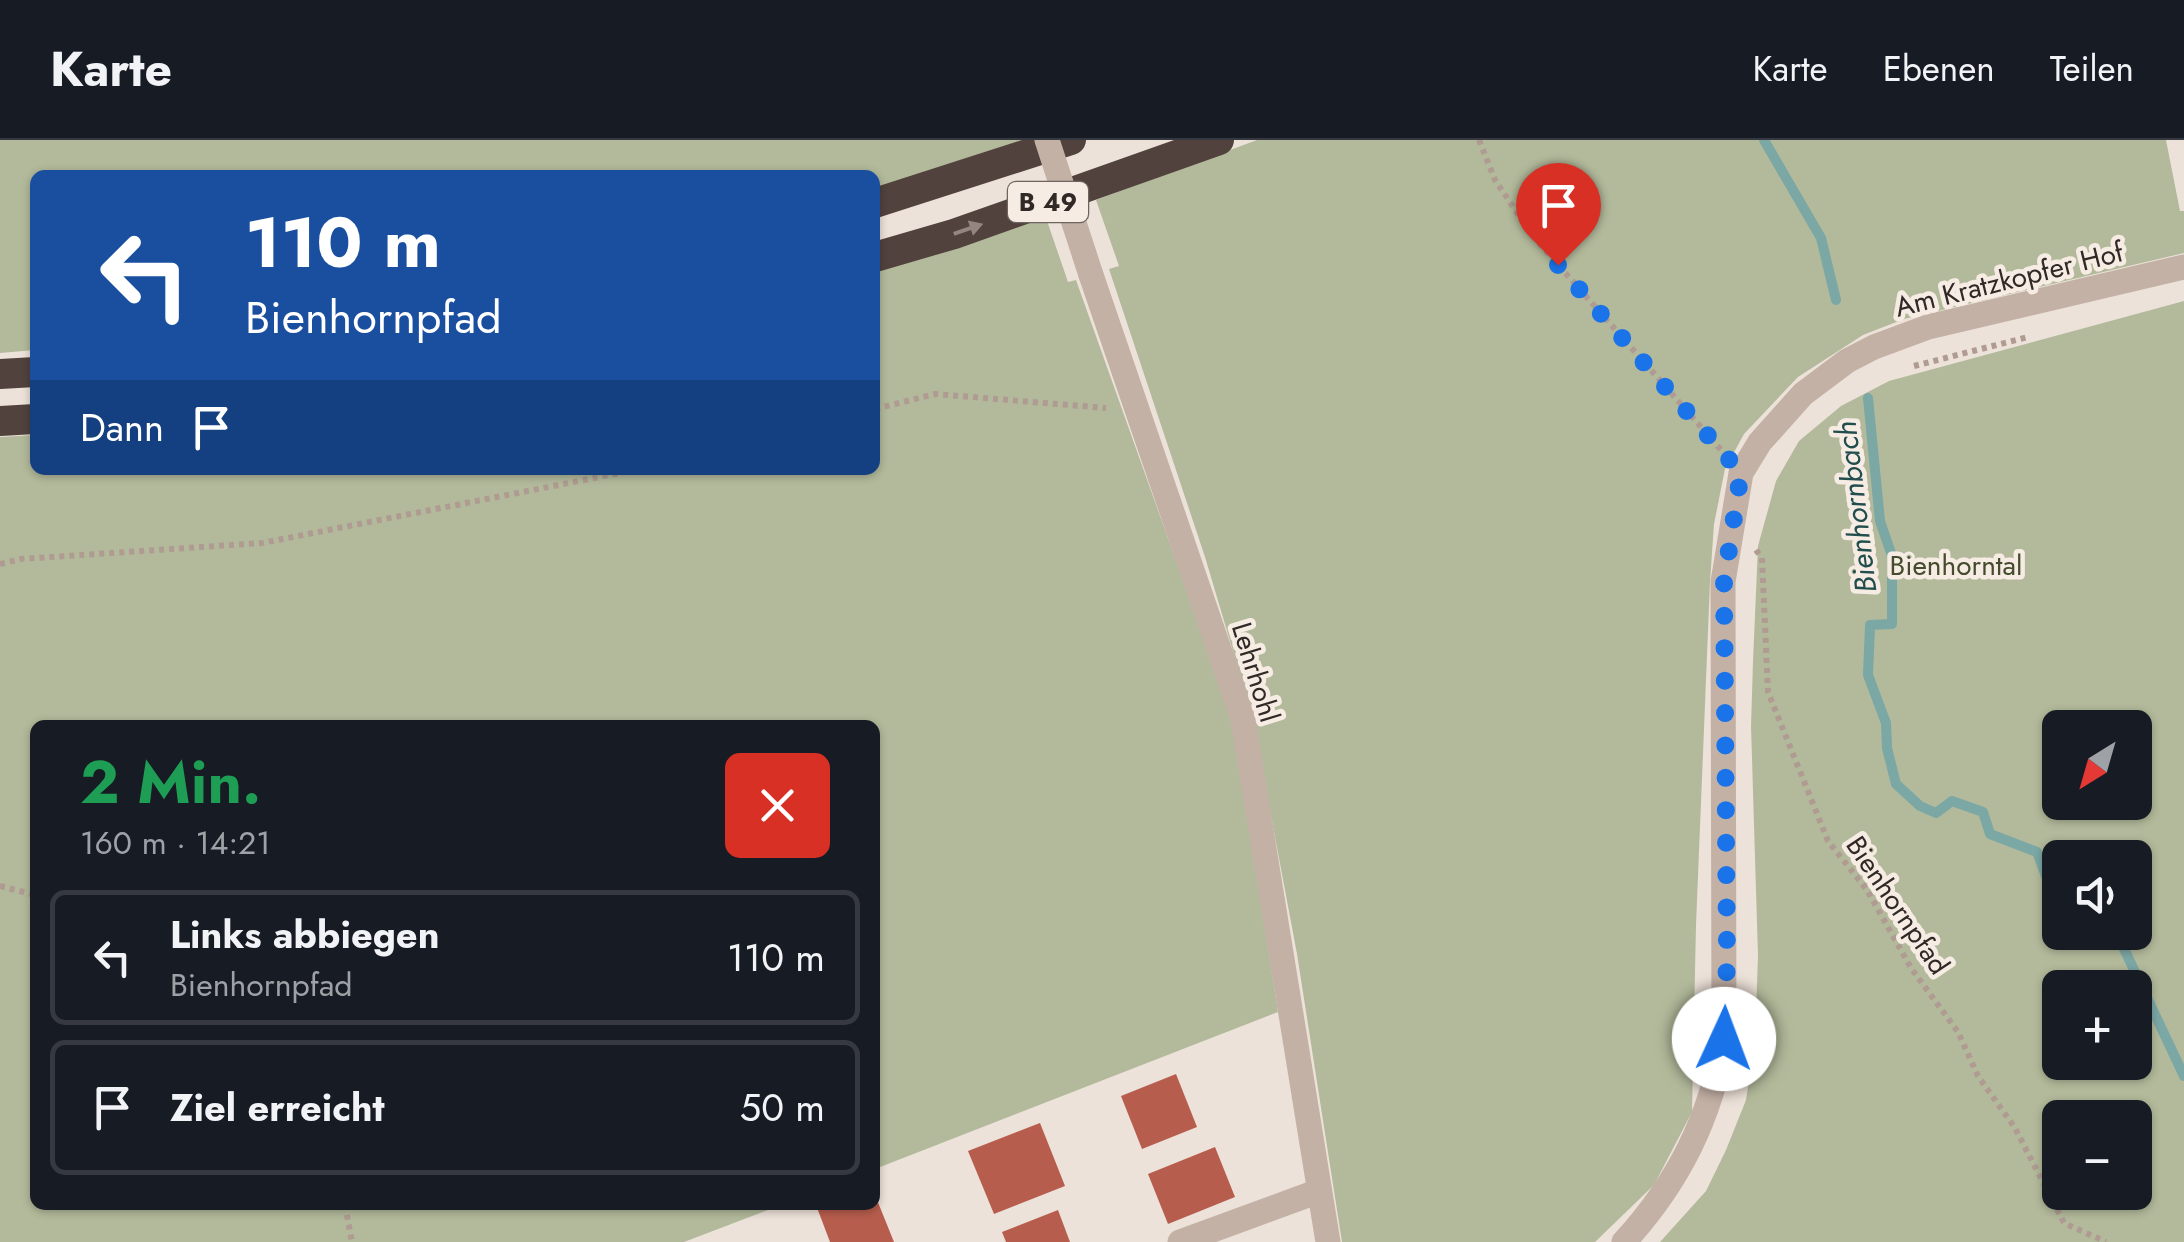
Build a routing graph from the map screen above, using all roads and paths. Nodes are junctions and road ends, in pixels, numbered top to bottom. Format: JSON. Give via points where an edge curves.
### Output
{"nodes":[{"id":1,"x":1046,"y":140,"type":"edge"},
{"id":2,"x":1071,"y":140,"type":"edge"},
{"id":3,"x":1219,"y":140,"type":"edge"},
{"id":4,"x":1478,"y":140,"type":"edge"},
{"id":5,"x":880,"y":200,"type":"edge"},
{"id":6,"x":880,"y":256,"type":"edge"},
{"id":7,"x":2184,"y":266,"type":"edge"},
{"id":8,"x":2042,"y":334,"type":"dead end"},
{"id":9,"x":1913,"y":367,"type":"dead end"},
{"id":10,"x":30,"y":372,"type":"edge"},
{"id":11,"x":0,"y":374,"type":"edge"},
{"id":12,"x":880,"y":408,"type":"edge"},
{"id":13,"x":1139,"y":411,"type":"junction"},
{"id":14,"x":30,"y":419,"type":"edge"},
{"id":15,"x":0,"y":421,"type":"edge"},
{"id":16,"x":1741,"y":473,"type":"junction"},
{"id":17,"x":609,"y":475,"type":"edge"},
{"id":18,"x":1752,"y":544,"type":"dead end"},
{"id":19,"x":0,"y":564,"type":"edge"},
{"id":20,"x":0,"y":886,"type":"edge"},
{"id":21,"x":30,"y":894,"type":"edge"},
{"id":22,"x":1319,"y":1191,"type":"junction"},
{"id":23,"x":345,"y":1210,"type":"edge"},
{"id":24,"x":352,"y":1242,"type":"edge"},
{"id":25,"x":1180,"y":1242,"type":"edge"},
{"id":26,"x":1328,"y":1242,"type":"edge"},
{"id":27,"x":1624,"y":1242,"type":"edge"},
{"id":28,"x":2106,"y":1242,"type":"edge"}],
"edges":[{"from":1,"to":13,"type":"street","name":"Lehrhohl","bridge":true},
{"from":2,"to":5,"type":"highway","number":"B 49"},
{"from":6,"to":3,"type":"highway","number":"B 49","one_way":true},
{"from":4,"to":16,"type":"path","via":[[1532,235]]},
{"from":7,"to":16,"type":"street","name":"Am Kratzkopfer Hof","via":[[1874,347],[1803,394]]},
{"from":8,"to":9,"type":"path"},
{"from":10,"to":11,"type":"highway"},
{"from":12,"to":13,"type":"path","via":[[935,394]]},
{"from":13,"to":22,"type":"street","name":"Lehrhohl","via":[[1243,720]]},
{"from":14,"to":15,"type":"highway"},
{"from":16,"to":27,"type":"street","name":"Am Kratzkopfer Hof","via":[[1724,582],[1724,1039],[1694,1142],[1660,1200]]},
{"from":17,"to":19,"type":"path","via":[[262,543]]},
{"from":18,"to":28,"type":"path","name":"Bienhornpfad","via":[[1762,558],[1768,692],[1828,841],[1958,1032],[2064,1223]]},
{"from":20,"to":21,"type":"path"},
{"from":22,"to":25,"type":"street"},
{"from":22,"to":26,"type":"street","name":"Lehrhohl"},
{"from":23,"to":24,"type":"path"}]}
